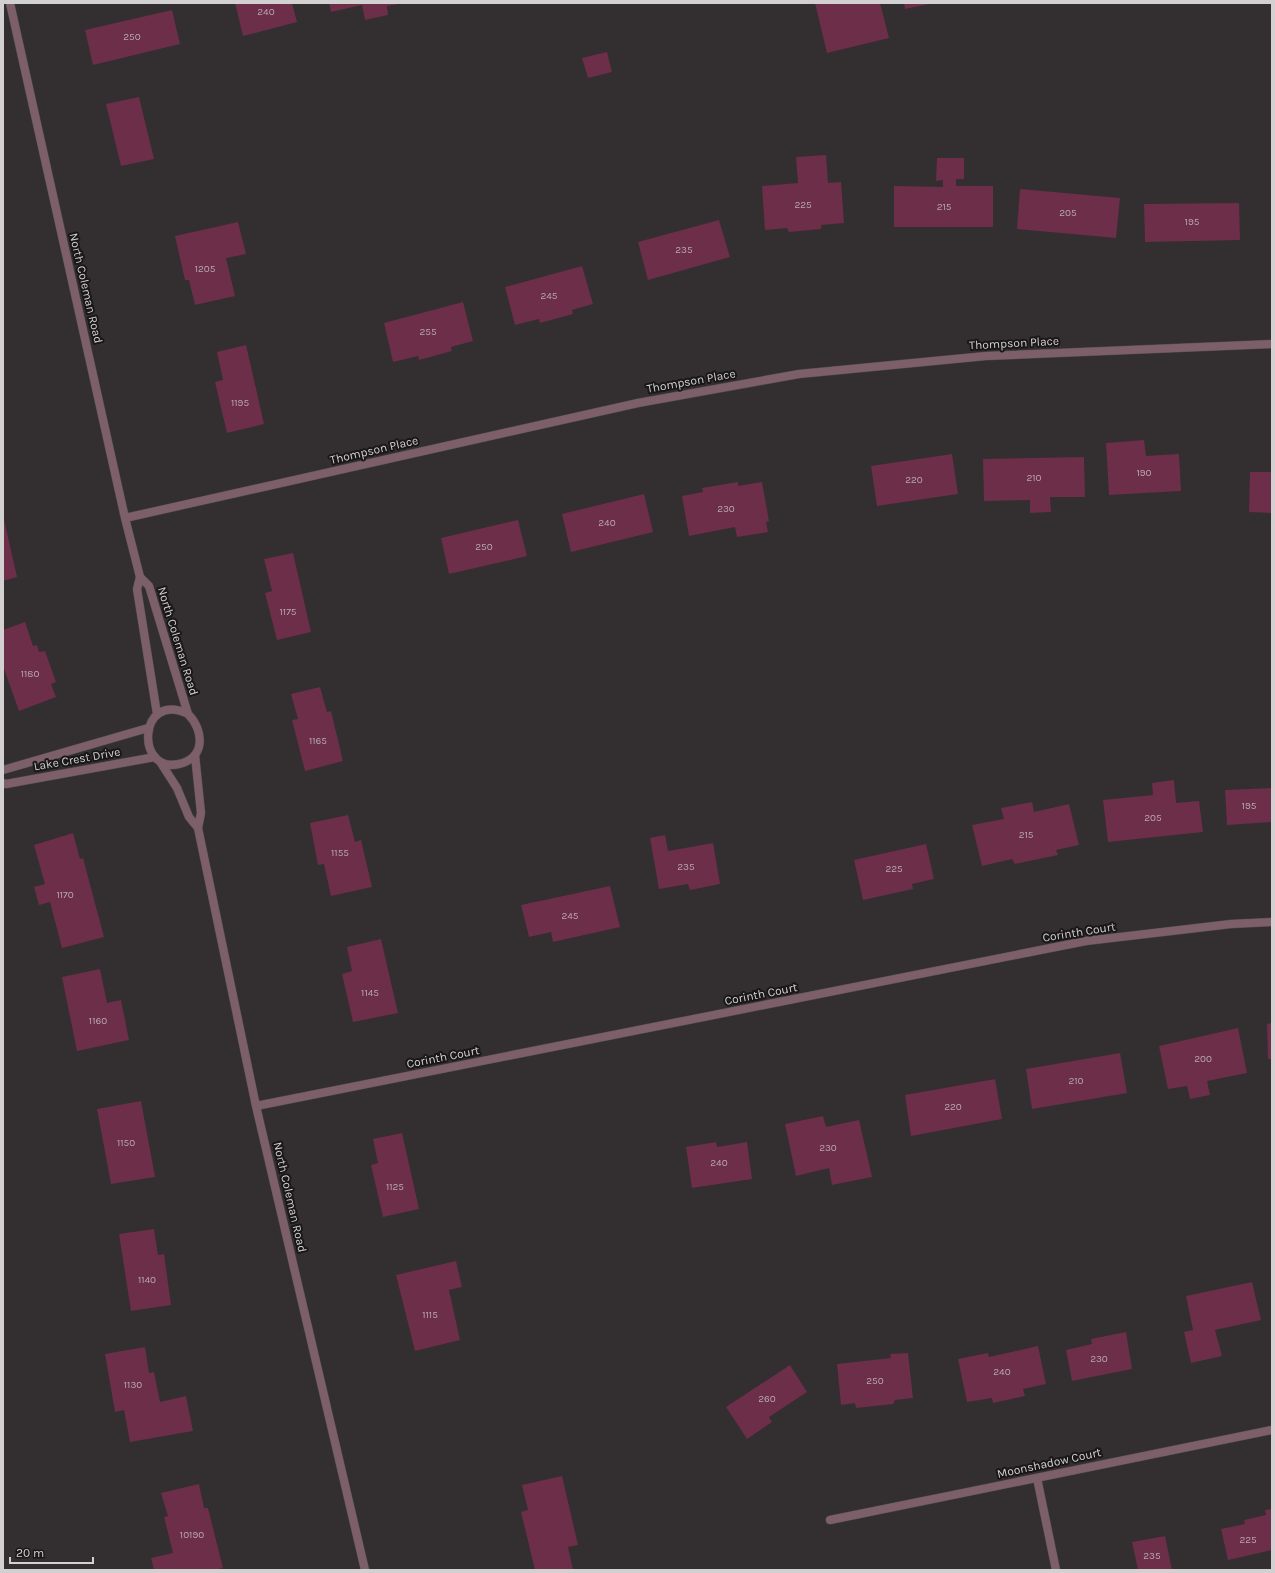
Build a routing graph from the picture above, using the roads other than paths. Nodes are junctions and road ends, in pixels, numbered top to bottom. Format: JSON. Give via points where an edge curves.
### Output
{"nodes":[{"id":1,"x":10,"y":3,"type":"edge"},
{"id":2,"x":1272,"y":344,"type":"edge"},
{"id":3,"x":125,"y":518,"type":"junction"},
{"id":4,"x":140,"y":577,"type":"junction"},
{"id":5,"x":157,"y":714,"type":"junction"},
{"id":6,"x":188,"y":714,"type":"junction"},
{"id":7,"x":148,"y":728,"type":"junction"},
{"id":8,"x":195,"y":755,"type":"junction"},
{"id":9,"x":155,"y":757,"type":"junction"},
{"id":10,"x":161,"y":763,"type":"junction"},
{"id":11,"x":3,"y":770,"type":"edge"},
{"id":12,"x":3,"y":783,"type":"edge"},
{"id":13,"x":198,"y":828,"type":"junction"},
{"id":14,"x":1272,"y":922,"type":"edge"},
{"id":15,"x":256,"y":1106,"type":"junction"},
{"id":16,"x":1272,"y":1430,"type":"edge"},
{"id":17,"x":1037,"y":1478,"type":"junction"},
{"id":18,"x":830,"y":1520,"type":"dead end"},
{"id":19,"x":365,"y":1570,"type":"edge"},
{"id":20,"x":1056,"y":1570,"type":"edge"}],
"edges":[{"from":1,"to":3,"type":"street","name":"North Coleman Road"},
{"from":2,"to":3,"type":"street","name":"Thompson Place","via":[[986,356],[799,374],[638,403]]},
{"from":3,"to":4,"type":"street","name":"North Coleman Road"},
{"from":4,"to":5,"type":"street","name":"North Coleman Road","via":[[137,589]]},
{"from":4,"to":6,"type":"street","name":"North Coleman Road","via":[[149,586]]},
{"from":5,"to":6,"type":"street","via":[[180,710]]},
{"from":5,"to":7,"type":"street"},
{"from":6,"to":8,"type":"street","via":[[196,722],[200,735],[200,746]]},
{"from":7,"to":9,"type":"street","via":[[150,749]]},
{"from":7,"to":11,"type":"street","name":"Lake Crest Drive"},
{"from":8,"to":10,"type":"street","via":[[180,764]]},
{"from":8,"to":13,"type":"street","name":"North Coleman Road","via":[[201,813]]},
{"from":9,"to":10,"type":"street"},
{"from":9,"to":12,"type":"street","name":"Lake Crest Drive"},
{"from":10,"to":13,"type":"street","name":"North Coleman Road","via":[[189,817]]},
{"from":13,"to":15,"type":"street","name":"North Coleman Road"},
{"from":14,"to":15,"type":"street","name":"Corinth Court","via":[[1230,924],[1086,941]]},
{"from":15,"to":19,"type":"street","name":"North Coleman Road"},
{"from":16,"to":17,"type":"street","name":"Moonshadow Court"},
{"from":17,"to":18,"type":"street","name":"Moonshadow Court"},
{"from":17,"to":20,"type":"street"}]}
